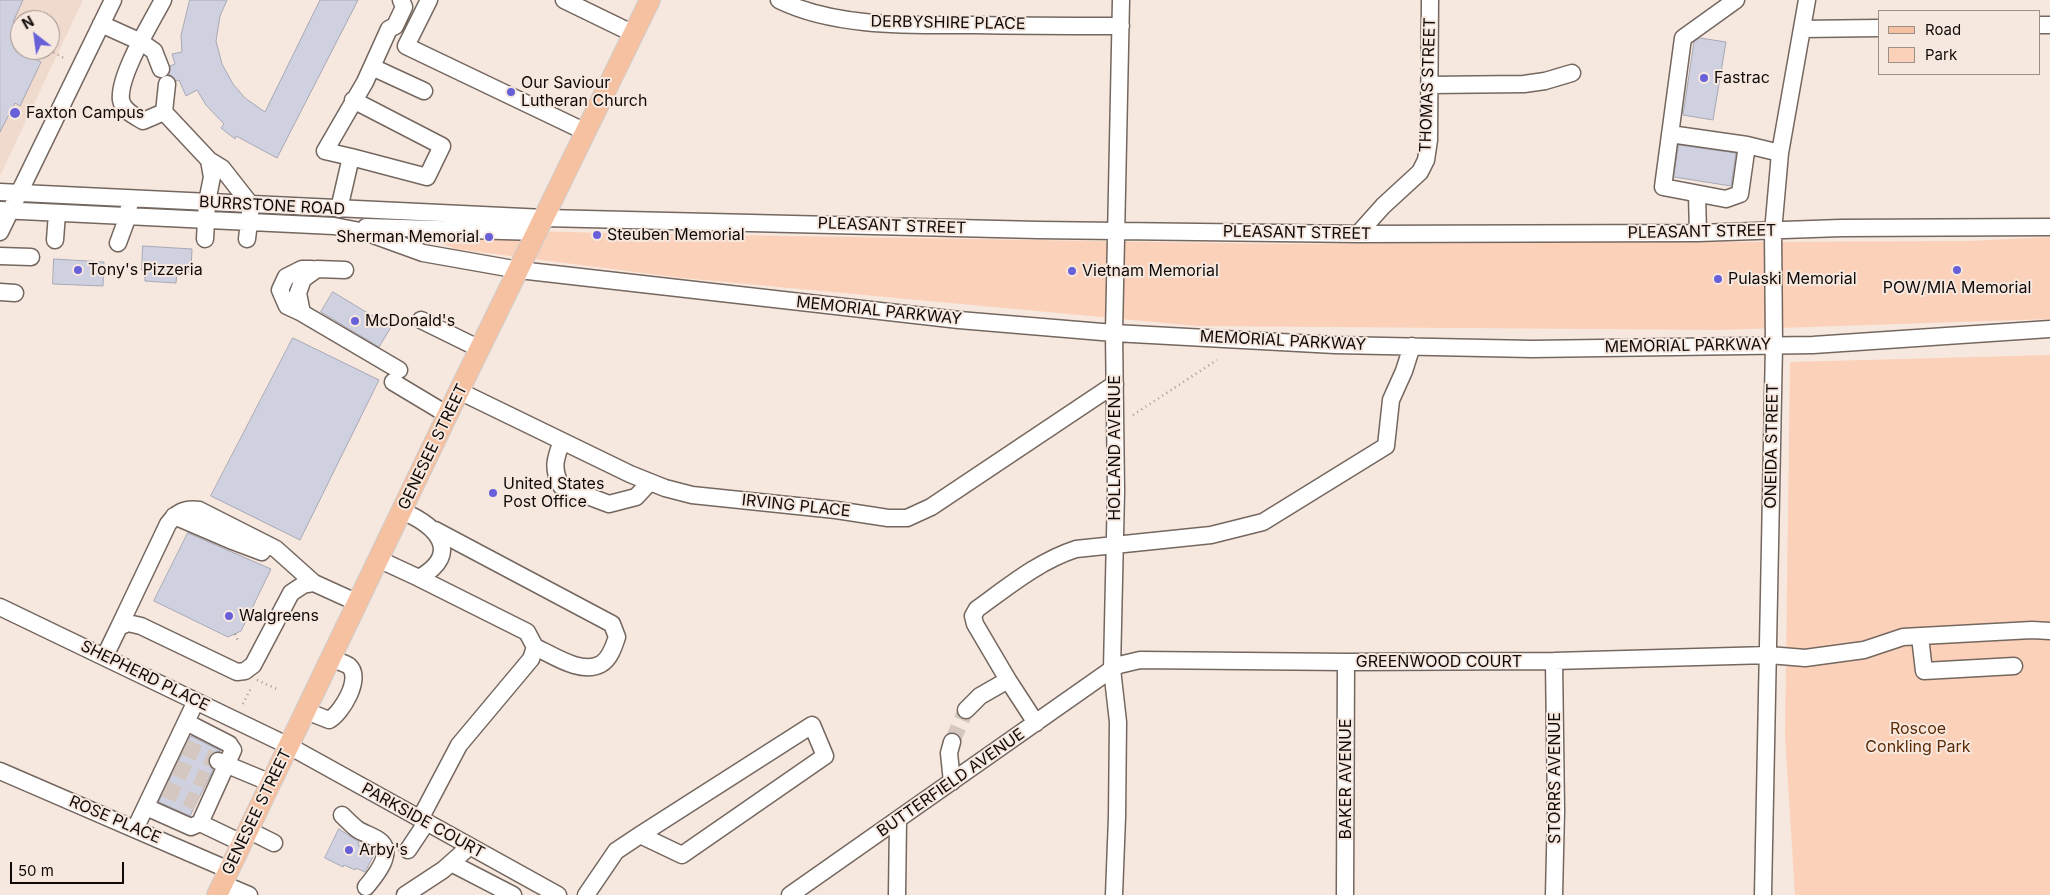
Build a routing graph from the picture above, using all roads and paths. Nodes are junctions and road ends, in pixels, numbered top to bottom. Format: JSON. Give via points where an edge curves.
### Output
{"nodes":[{"id":1,"x":113,"y":0,"type":"edge"},
{"id":2,"x":163,"y":0,"type":"edge"},
{"id":3,"x":401,"y":0,"type":"edge"},
{"id":4,"x":429,"y":0,"type":"edge"},
{"id":5,"x":564,"y":0,"type":"edge"},
{"id":6,"x":650,"y":0,"type":"edge"},
{"id":7,"x":779,"y":0,"type":"edge"},
{"id":8,"x":1121,"y":0,"type":"edge"},
{"id":9,"x":1430,"y":0,"type":"edge"},
{"id":10,"x":1736,"y":0,"type":"edge"},
{"id":11,"x":1807,"y":0,"type":"edge"},
{"id":12,"x":101,"y":24,"type":"junction"},
{"id":13,"x":1121,"y":26,"type":"junction"},
{"id":14,"x":1878,"y":28,"type":"edge"},
{"id":15,"x":1802,"y":29,"type":"junction"},
{"id":16,"x":634,"y":34,"type":"junction"},
{"id":17,"x":141,"y":42,"type":"junction"},
{"id":18,"x":60,"y":56,"type":"edge"},
{"id":19,"x":64,"y":58,"type":"dead end"},
{"id":20,"x":372,"y":67,"type":"junction"},
{"id":21,"x":1572,"y":73,"type":"dead end"},
{"id":22,"x":1429,"y":85,"type":"junction"},
{"id":23,"x":424,"y":91,"type":"dead end"},
{"id":24,"x":353,"y":100,"type":"junction"},
{"id":25,"x":164,"y":112,"type":"junction"},
{"id":26,"x":586,"y":132,"type":"junction"},
{"id":27,"x":1670,"y":134,"type":"junction"},
{"id":28,"x":1747,"y":145,"type":"junction"},
{"id":29,"x":1780,"y":153,"type":"junction"},
{"id":30,"x":351,"y":158,"type":"junction"},
{"id":31,"x":209,"y":160,"type":"junction"},
{"id":32,"x":0,"y":192,"type":"edge"},
{"id":33,"x":19,"y":193,"type":"junction"},
{"id":34,"x":1697,"y":194,"type":"junction"},
{"id":35,"x":130,"y":198,"type":"junction"},
{"id":36,"x":206,"y":202,"type":"junction"},
{"id":37,"x":251,"y":204,"type":"junction"},
{"id":38,"x":339,"y":209,"type":"junction"},
{"id":39,"x":5,"y":210,"type":"edge"},
{"id":40,"x":57,"y":213,"type":"junction"},
{"id":41,"x":128,"y":216,"type":"junction"},
{"id":42,"x":205,"y":220,"type":"junction"},
{"id":43,"x":248,"y":222,"type":"junction"},
{"id":44,"x":541,"y":225,"type":"junction"},
{"id":45,"x":334,"y":226,"type":"junction"},
{"id":46,"x":2050,"y":227,"type":"edge"},
{"id":47,"x":1116,"y":230,"type":"junction"},
{"id":48,"x":0,"y":232,"type":"edge"},
{"id":49,"x":1773,"y":232,"type":"junction"},
{"id":50,"x":1698,"y":233,"type":"junction"},
{"id":51,"x":1358,"y":234,"type":"junction"},
{"id":52,"x":205,"y":239,"type":"dead end"},
{"id":53,"x":247,"y":239,"type":"dead end"},
{"id":54,"x":55,"y":240,"type":"dead end"},
{"id":55,"x":118,"y":243,"type":"dead end"},
{"id":56,"x":0,"y":256,"type":"edge"},
{"id":57,"x":30,"y":257,"type":"dead end"},
{"id":58,"x":345,"y":270,"type":"dead end"},
{"id":59,"x":519,"y":270,"type":"junction"},
{"id":60,"x":421,"y":320,"type":"dead end"},
{"id":61,"x":2050,"y":329,"type":"edge"},
{"id":62,"x":1114,"y":333,"type":"junction"},
{"id":63,"x":1774,"y":345,"type":"junction"},
{"id":64,"x":1412,"y":346,"type":"junction"},
{"id":65,"x":480,"y":349,"type":"junction"},
{"id":66,"x":1217,"y":360,"type":"dead end"},
{"id":67,"x":1115,"y":384,"type":"junction"},
{"id":68,"x":459,"y":391,"type":"junction"},
{"id":69,"x":448,"y":415,"type":"junction"},
{"id":70,"x":1133,"y":415,"type":"dead end"},
{"id":71,"x":562,"y":441,"type":"junction"},
{"id":72,"x":650,"y":482,"type":"junction"},
{"id":73,"x":402,"y":510,"type":"junction"},
{"id":74,"x":435,"y":530,"type":"junction"},
{"id":75,"x":1115,"y":546,"type":"junction"},
{"id":76,"x":378,"y":560,"type":"junction"},
{"id":77,"x":419,"y":578,"type":"junction"},
{"id":78,"x":314,"y":583,"type":"junction"},
{"id":79,"x":358,"y":602,"type":"junction"},
{"id":80,"x":0,"y":607,"type":"edge"},
{"id":81,"x":119,"y":627,"type":"junction"},
{"id":82,"x":2050,"y":631,"type":"edge"},
{"id":83,"x":235,"y":634,"type":"dead end"},
{"id":84,"x":1920,"y":637,"type":"junction"},
{"id":85,"x":238,"y":641,"type":"dead end"},
{"id":86,"x":535,"y":647,"type":"junction"},
{"id":87,"x":1769,"y":655,"type":"junction"},
{"id":88,"x":104,"y":656,"type":"junction"},
{"id":89,"x":331,"y":658,"type":"junction"},
{"id":90,"x":1346,"y":662,"type":"junction"},
{"id":91,"x":1554,"y":662,"type":"junction"},
{"id":92,"x":2014,"y":666,"type":"dead end"},
{"id":93,"x":1112,"y":669,"type":"junction"},
{"id":94,"x":1008,"y":680,"type":"junction"},
{"id":95,"x":277,"y":689,"type":"dead end"},
{"id":96,"x":196,"y":701,"type":"junction"},
{"id":97,"x":243,"y":704,"type":"dead end"},
{"id":98,"x":306,"y":710,"type":"junction"},
{"id":99,"x":966,"y":710,"type":"tunnel mouth"},
{"id":100,"x":186,"y":722,"type":"junction"},
{"id":101,"x":1036,"y":723,"type":"junction"},
{"id":102,"x":952,"y":742,"type":"tunnel mouth"},
{"id":103,"x":289,"y":746,"type":"junction"},
{"id":104,"x":222,"y":763,"type":"junction"},
{"id":105,"x":0,"y":771,"type":"edge"},
{"id":106,"x":952,"y":782,"type":"junction"},
{"id":107,"x":271,"y":783,"type":"junction"},
{"id":108,"x":146,"y":806,"type":"junction"},
{"id":109,"x":342,"y":815,"type":"dead end"},
{"id":110,"x":423,"y":821,"type":"junction"},
{"id":111,"x":898,"y":821,"type":"junction"},
{"id":112,"x":200,"y":823,"type":"junction"},
{"id":113,"x":135,"y":829,"type":"junction"},
{"id":114,"x":640,"y":835,"type":"junction"},
{"id":115,"x":245,"y":837,"type":"junction"},
{"id":116,"x":274,"y":843,"type":"dead end"},
{"id":117,"x":469,"y":847,"type":"junction"},
{"id":118,"x":408,"y":850,"type":"dead end"},
{"id":119,"x":451,"y":863,"type":"junction"},
{"id":120,"x":223,"y":883,"type":"edge"},
{"id":121,"x":366,"y":887,"type":"dead end"},
{"id":122,"x":534,"y":889,"type":"edge"},
{"id":123,"x":249,"y":895,"type":"edge"},
{"id":124,"x":404,"y":895,"type":"edge"},
{"id":125,"x":513,"y":895,"type":"edge"},
{"id":126,"x":558,"y":895,"type":"edge"},
{"id":127,"x":586,"y":895,"type":"edge"},
{"id":128,"x":790,"y":895,"type":"edge"},
{"id":129,"x":897,"y":895,"type":"edge"},
{"id":130,"x":1114,"y":895,"type":"edge"},
{"id":131,"x":1345,"y":895,"type":"edge"},
{"id":132,"x":1554,"y":895,"type":"edge"},
{"id":133,"x":1763,"y":895,"type":"edge"}],
"edges":[{"from":1,"to":12,"type":"street"},
{"from":2,"to":17,"type":"street"},
{"from":3,"to":20,"type":"street","via":[[404,7],[396,26],[389,29]]},
{"from":4,"to":26,"type":"street","via":[[406,46]]},
{"from":5,"to":16,"type":"street"},
{"from":6,"to":16,"type":"main road","name":"GENESEE STREET"},
{"from":7,"to":13,"type":"street","name":"DERBYSHIRE PLACE","via":[[822,15],[863,21],[937,25]]},
{"from":8,"to":13,"type":"street","name":"HOLLAND AVENUE"},
{"from":9,"to":22,"type":"street","name":"THOMAS STREET"},
{"from":10,"to":27,"type":"street","via":[[1683,38]]},
{"from":11,"to":15,"type":"street","name":"ONEIDA STREET"},
{"from":12,"to":17,"type":"street"},
{"from":12,"to":33,"type":"street"},
{"from":13,"to":47,"type":"street","name":"HOLLAND AVENUE"},
{"from":14,"to":15,"type":"street"},
{"from":15,"to":29,"type":"street","name":"ONEIDA STREET"},
{"from":16,"to":26,"type":"main road","name":"GENESEE STREET"},
{"from":17,"to":25,"type":"street","via":[[154,51],[164,76]]},
{"from":17,"to":25,"type":"street","via":[[123,80],[121,101],[128,112],[143,120]]},
{"from":18,"to":19,"type":"path"},
{"from":20,"to":23,"type":"street"},
{"from":20,"to":24,"type":"street"},
{"from":21,"to":22,"type":"street","via":[[1524,84]]},
{"from":22,"to":51,"type":"street","name":"THOMAS STREET","via":[[1426,160],[1420,172]]},
{"from":24,"to":30,"type":"street","via":[[324,150]]},
{"from":24,"to":30,"type":"street","via":[[442,146],[427,177]]},
{"from":25,"to":31,"type":"street"},
{"from":26,"to":44,"type":"main road","name":"GENESEE STREET"},
{"from":27,"to":28,"type":"street"},
{"from":27,"to":34,"type":"street","via":[[1663,187]]},
{"from":28,"to":29,"type":"street"},
{"from":28,"to":34,"type":"street","via":[[1740,194],[1726,199]]},
{"from":29,"to":49,"type":"street","name":"ONEIDA STREET"},
{"from":30,"to":38,"type":"street"},
{"from":31,"to":36,"type":"street","via":[[212,178]]},
{"from":31,"to":37,"type":"street","via":[[222,168]]},
{"from":32,"to":33,"type":"street","name":"BURRSTONE ROAD"},
{"from":33,"to":35,"type":"street","name":"BURRSTONE ROAD"},
{"from":33,"to":39,"type":"street"},
{"from":34,"to":50,"type":"street"},
{"from":35,"to":36,"type":"street","name":"BURRSTONE ROAD"},
{"from":35,"to":41,"type":"street"},
{"from":36,"to":37,"type":"street","name":"BURRSTONE ROAD"},
{"from":36,"to":42,"type":"street"},
{"from":37,"to":38,"type":"street","name":"BURRSTONE ROAD"},
{"from":37,"to":43,"type":"street"},
{"from":38,"to":44,"type":"street","name":"BURRSTONE ROAD"},
{"from":39,"to":40,"type":"street","name":"BURRSTONE ROAD"},
{"from":39,"to":48,"type":"street"},
{"from":40,"to":41,"type":"street","name":"BURRSTONE ROAD"},
{"from":40,"to":54,"type":"street"},
{"from":41,"to":42,"type":"street","name":"BURRSTONE ROAD"},
{"from":41,"to":55,"type":"street"},
{"from":42,"to":43,"type":"street","name":"BURRSTONE ROAD"},
{"from":42,"to":52,"type":"street"},
{"from":43,"to":45,"type":"street","name":"BURRSTONE ROAD"},
{"from":43,"to":53,"type":"street"},
{"from":44,"to":45,"type":"street"},
{"from":44,"to":47,"type":"street","name":"PLEASANT STREET"},
{"from":44,"to":59,"type":"main road","name":"GENESEE STREET"},
{"from":45,"to":59,"type":"street","name":"BURRSTONE ROAD","via":[[365,232],[423,252]]},
{"from":46,"to":49,"type":"street","name":"PLEASANT STREET","via":[[1841,228]]},
{"from":47,"to":51,"type":"street","name":"PLEASANT STREET"},
{"from":47,"to":62,"type":"street","name":"HOLLAND AVENUE"},
{"from":49,"to":50,"type":"street","name":"PLEASANT STREET"},
{"from":49,"to":63,"type":"street","name":"ONEIDA STREET"},
{"from":50,"to":51,"type":"street","name":"PLEASANT STREET"},
{"from":56,"to":57,"type":"street"},
{"from":58,"to":69,"type":"street","via":[[317,269],[303,279],[298,292],[302,313]]},
{"from":59,"to":62,"type":"street","name":"MEMORIAL PARKWAY","via":[[959,320]]},
{"from":59,"to":65,"type":"main road","name":"GENESEE STREET"},
{"from":60,"to":65,"type":"street"},
{"from":61,"to":63,"type":"street","name":"MEMORIAL PARKWAY"},
{"from":62,"to":64,"type":"street","name":"MEMORIAL PARKWAY"},
{"from":62,"to":67,"type":"street","name":"HOLLAND AVENUE"},
{"from":63,"to":64,"type":"street","name":"MEMORIAL PARKWAY","via":[[1532,349]]},
{"from":63,"to":87,"type":"street","name":"ONEIDA STREET"},
{"from":64,"to":75,"type":"street","via":[[1391,400],[1386,446],[1263,522],[1211,535]]},
{"from":65,"to":68,"type":"main road","name":"GENESEE STREET"},
{"from":66,"to":70,"type":"path"},
{"from":67,"to":72,"type":"street","name":"IRVING PLACE","via":[[931,507],[907,518],[692,495]]},
{"from":67,"to":75,"type":"street","name":"HOLLAND AVENUE"},
{"from":68,"to":69,"type":"main road","name":"GENESEE STREET"},
{"from":68,"to":71,"type":"street","name":"IRVING PLACE"},
{"from":69,"to":73,"type":"main road","name":"GENESEE STREET"},
{"from":71,"to":72,"type":"street","name":"IRVING PLACE"},
{"from":71,"to":72,"type":"street","via":[[556,456],[555,473],[561,486],[608,504],[636,497]]},
{"from":73,"to":74,"type":"street"},
{"from":73,"to":76,"type":"main road","name":"GENESEE STREET"},
{"from":74,"to":77,"type":"street","via":[[442,551],[437,564]]},
{"from":74,"to":86,"type":"street","via":[[612,624],[617,637],[602,663],[588,668]]},
{"from":75,"to":93,"type":"street","name":"HOLLAND AVENUE"},
{"from":75,"to":94,"type":"street","via":[[1064,553],[1034,568],[977,609],[973,616],[975,624]]},
{"from":76,"to":77,"type":"street"},
{"from":76,"to":79,"type":"main road","name":"GENESEE STREET"},
{"from":77,"to":86,"type":"street","via":[[527,632]]},
{"from":78,"to":79,"type":"street"},
{"from":78,"to":81,"type":"street","via":[[303,585],[291,593],[253,665],[245,671],[237,672],[141,626],[128,623]]},
{"from":78,"to":81,"type":"street","via":[[276,549],[199,510],[186,509],[168,524]]},
{"from":79,"to":89,"type":"main road","name":"GENESEE STREET"},
{"from":80,"to":88,"type":"street","name":"SHEPHERD PLACE"},
{"from":81,"to":88,"type":"street"},
{"from":82,"to":84,"type":"street","name":"GREENWOOD COURT"},
{"from":83,"to":85,"type":"path"},
{"from":84,"to":87,"type":"street","name":"GREENWOOD COURT","via":[[1903,638],[1864,650],[1804,658]]},
{"from":84,"to":92,"type":"street","via":[[1924,671]]},
{"from":86,"to":110,"type":"street","via":[[530,659],[460,745]]},
{"from":87,"to":91,"type":"street","name":"GREENWOOD COURT"},
{"from":87,"to":133,"type":"street","name":"ONEIDA STREET"},
{"from":88,"to":96,"type":"street","name":"SHEPHERD PLACE"},
{"from":89,"to":98,"type":"main road","name":"GENESEE STREET"},
{"from":89,"to":98,"type":"street","via":[[349,666],[354,673],[355,679],[348,695],[335,717],[329,720]]},
{"from":90,"to":91,"type":"street","name":"GREENWOOD COURT"},
{"from":90,"to":93,"type":"street","name":"GREENWOOD COURT","via":[[1140,660]]},
{"from":90,"to":131,"type":"street","name":"BAKER AVENUE"},
{"from":91,"to":132,"type":"street","name":"STORRS AVENUE"},
{"from":93,"to":101,"type":"street","name":"BUTTERFIELD AVENUE"},
{"from":93,"to":130,"type":"street","name":"HOLLAND AVENUE","via":[[1118,722]]},
{"from":94,"to":99,"type":"street","via":[[980,696]]},
{"from":94,"to":101,"type":"street"},
{"from":95,"to":97,"type":"path","via":[[255,680]]},
{"from":96,"to":100,"type":"street"},
{"from":96,"to":103,"type":"street","name":"SHEPHERD PLACE"},
{"from":98,"to":103,"type":"main road","name":"GENESEE STREET"},
{"from":100,"to":104,"type":"street","via":[[229,744],[233,750]]},
{"from":100,"to":108,"type":"street","via":[[180,745]]},
{"from":101,"to":106,"type":"street","name":"BUTTERFIELD AVENUE"},
{"from":102,"to":106,"type":"street","via":[[949,753]]},
{"from":103,"to":107,"type":"main road","name":"GENESEE STREET"},
{"from":103,"to":110,"type":"street","name":"PARKSIDE COURT"},
{"from":104,"to":107,"type":"street"},
{"from":104,"to":112,"type":"street","via":[[202,805]]},
{"from":105,"to":113,"type":"street","name":"ROSE PLACE"},
{"from":106,"to":111,"type":"street","name":"BUTTERFIELD AVENUE"},
{"from":107,"to":115,"type":"main road","name":"GENESEE STREET"},
{"from":108,"to":112,"type":"street","via":[[191,827]]},
{"from":108,"to":113,"type":"street"},
{"from":109,"to":121,"type":"street","via":[[356,829],[381,841],[385,848],[382,862]]},
{"from":110,"to":117,"type":"street","name":"PARKSIDE COURT"},
{"from":110,"to":118,"type":"street"},
{"from":111,"to":128,"type":"street","name":"BUTTERFIELD AVENUE"},
{"from":111,"to":129,"type":"street"},
{"from":112,"to":115,"type":"street"},
{"from":113,"to":120,"type":"street","name":"ROSE PLACE"},
{"from":114,"to":114,"type":"street","via":[[804,730],[812,724],[825,756],[682,855]]},
{"from":114,"to":127,"type":"street","via":[[616,851]]},
{"from":115,"to":116,"type":"street"},
{"from":115,"to":120,"type":"main road","name":"GENESEE STREET"},
{"from":117,"to":119,"type":"street"},
{"from":117,"to":122,"type":"street","name":"PARKSIDE COURT"},
{"from":119,"to":124,"type":"street"},
{"from":119,"to":125,"type":"street"},
{"from":120,"to":123,"type":"street","name":"ROSE PLACE"},
{"from":122,"to":126,"type":"street","name":"PARKSIDE COURT"}]}
